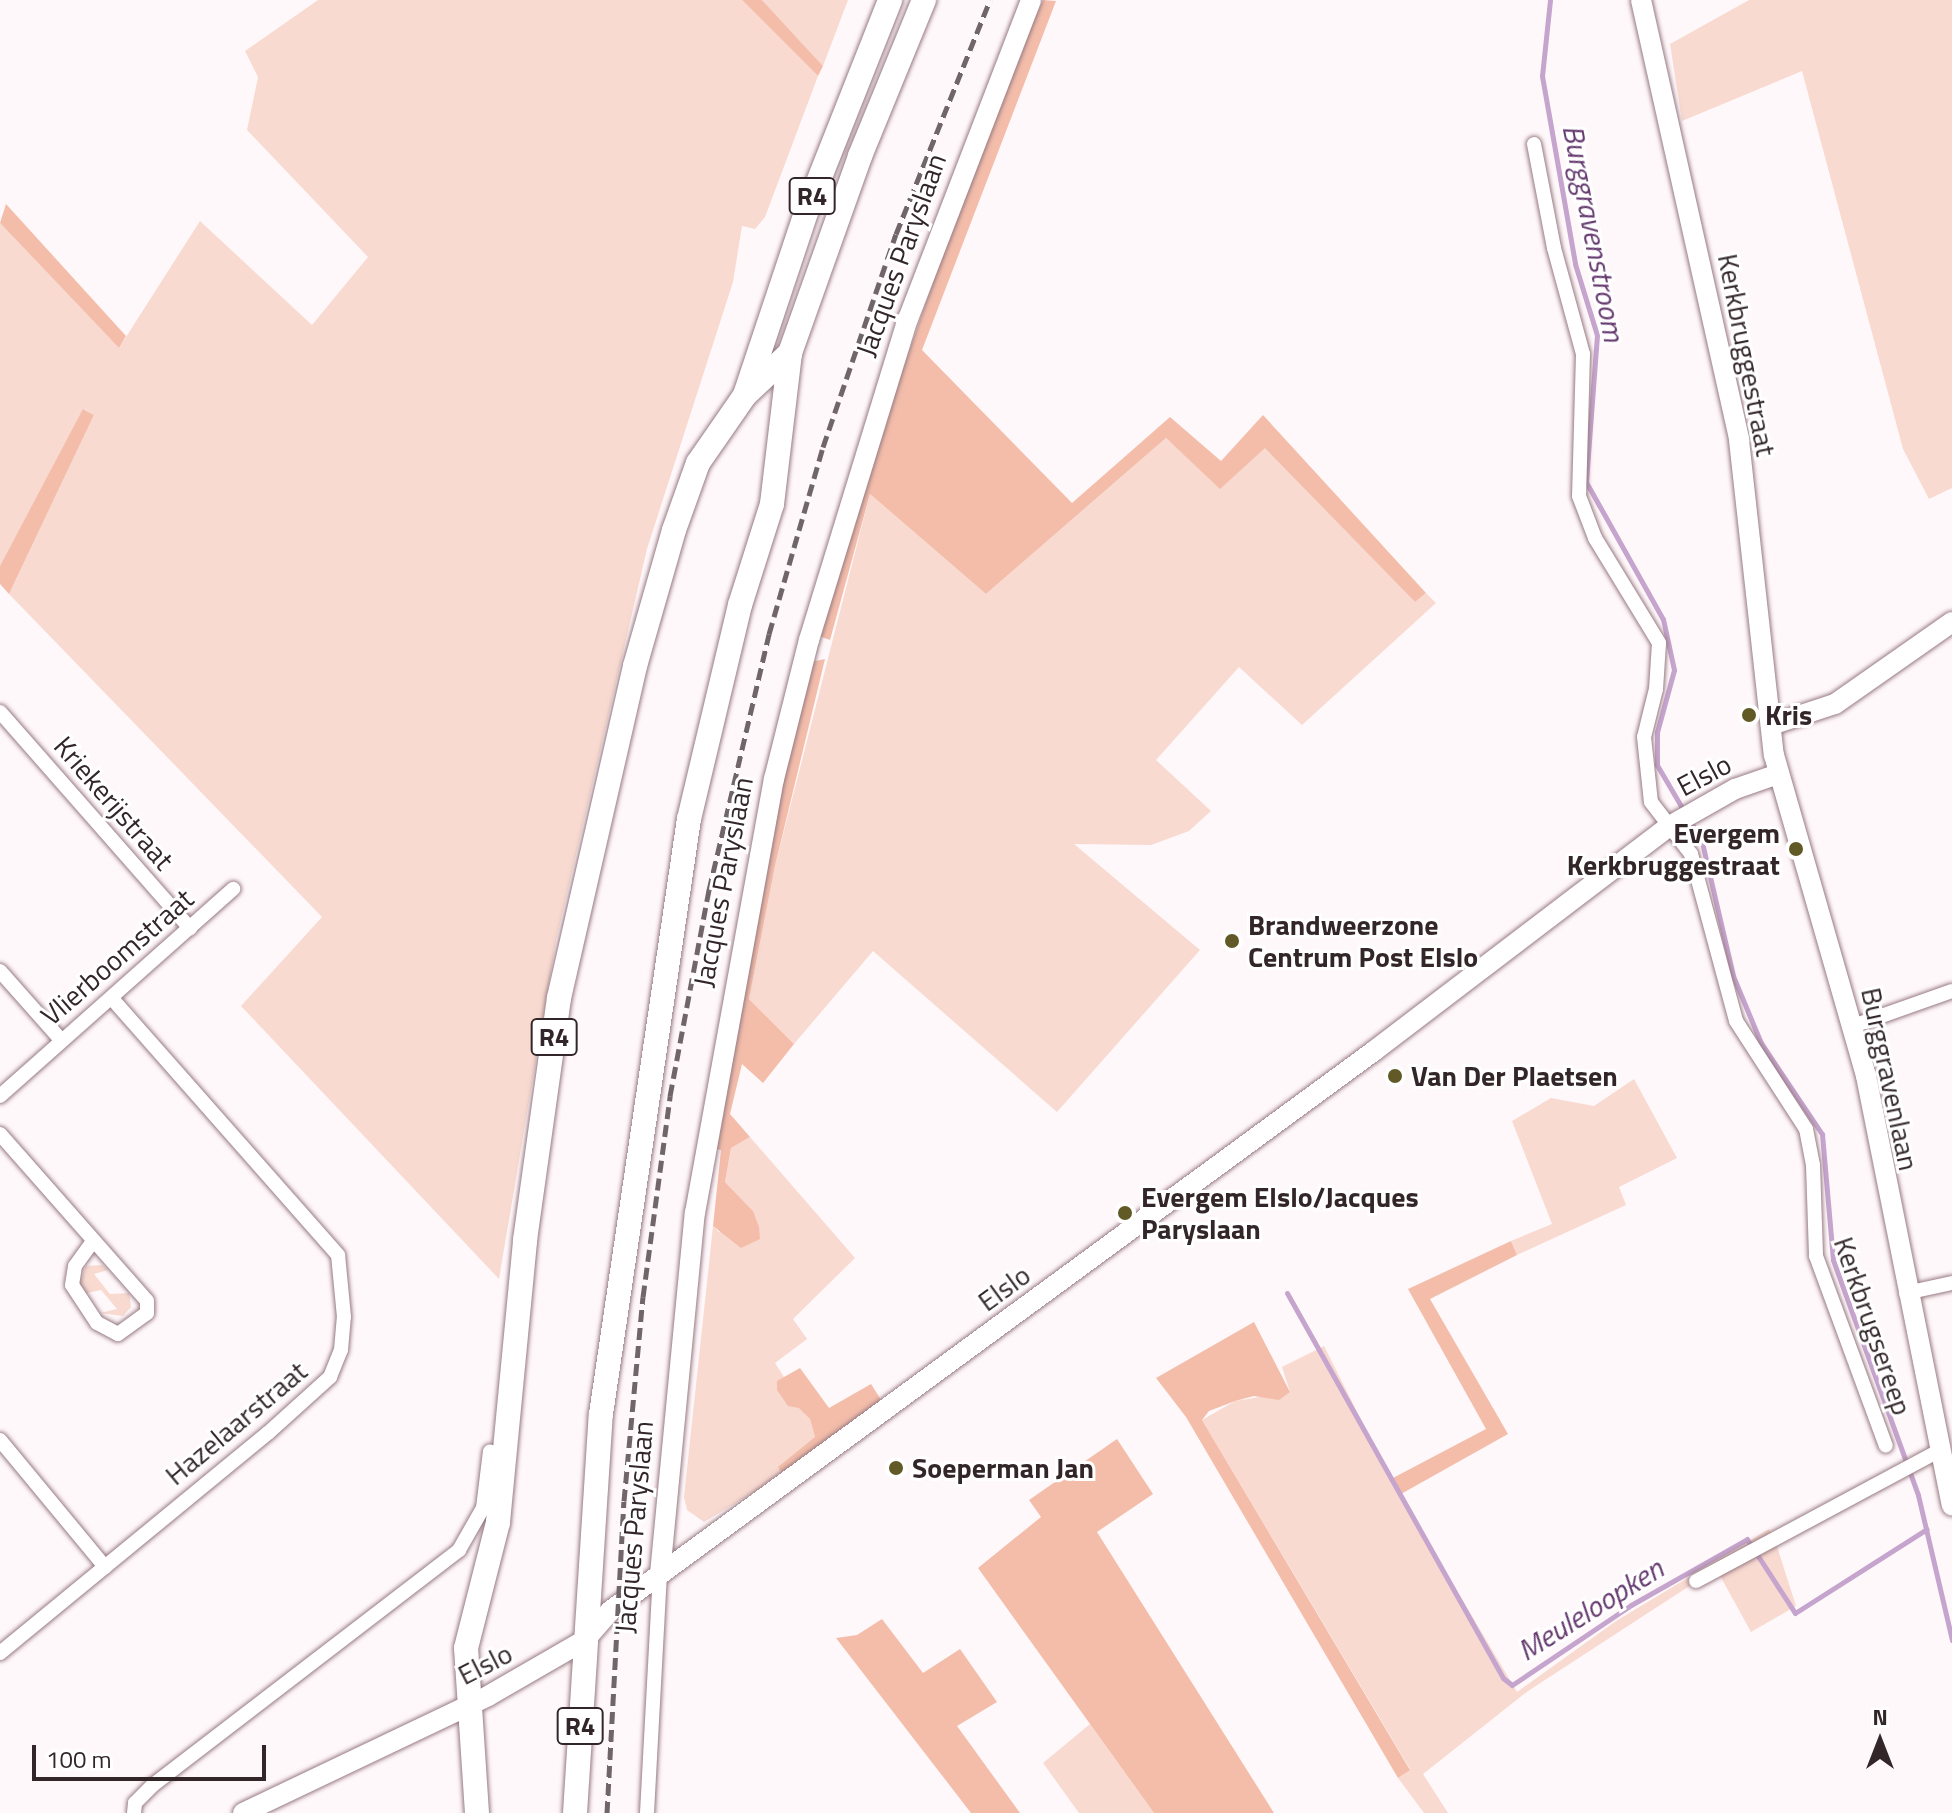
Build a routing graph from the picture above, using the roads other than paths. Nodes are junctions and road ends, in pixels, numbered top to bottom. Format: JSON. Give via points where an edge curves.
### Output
{"nodes":[{"id":1,"x":890,"y":0,"type":"edge"},
{"id":2,"x":924,"y":0,"type":"edge"},
{"id":3,"x":1031,"y":0,"type":"edge"},
{"id":4,"x":1641,"y":0,"type":"edge"},
{"id":5,"x":1534,"y":144,"type":"dead end"},
{"id":6,"x":790,"y":353,"type":"junction"},
{"id":7,"x":745,"y":395,"type":"junction"},
{"id":8,"x":1952,"y":622,"type":"edge"},
{"id":9,"x":0,"y":712,"type":"edge"},
{"id":10,"x":1771,"y":725,"type":"junction"},
{"id":11,"x":1778,"y":774,"type":"junction"},
{"id":12,"x":1672,"y":825,"type":"junction"},
{"id":13,"x":233,"y":889,"type":"dead end"},
{"id":14,"x":190,"y":928,"type":"junction"},
{"id":15,"x":0,"y":971,"type":"edge"},
{"id":16,"x":1950,"y":997,"type":"edge"},
{"id":17,"x":112,"y":999,"type":"junction"},
{"id":18,"x":1853,"y":1026,"type":"junction"},
{"id":19,"x":61,"y":1040,"type":"junction"},
{"id":20,"x":0,"y":1096,"type":"edge"},
{"id":21,"x":0,"y":1134,"type":"edge"},
{"id":22,"x":93,"y":1241,"type":"junction"},
{"id":23,"x":1952,"y":1283,"type":"edge"},
{"id":24,"x":1906,"y":1293,"type":"junction"},
{"id":25,"x":0,"y":1440,"type":"edge"},
{"id":26,"x":1886,"y":1446,"type":"dead end"},
{"id":27,"x":1940,"y":1450,"type":"junction"},
{"id":28,"x":490,"y":1451,"type":"dead end"},
{"id":29,"x":1952,"y":1505,"type":"edge"},
{"id":30,"x":105,"y":1567,"type":"junction"},
{"id":31,"x":660,"y":1574,"type":"junction"},
{"id":32,"x":1696,"y":1581,"type":"dead end"},
{"id":33,"x":585,"y":1640,"type":"junction"},
{"id":34,"x":0,"y":1653,"type":"edge"},
{"id":35,"x":467,"y":1705,"type":"junction"},
{"id":36,"x":134,"y":1813,"type":"edge"},
{"id":37,"x":243,"y":1813,"type":"edge"},
{"id":38,"x":477,"y":1813,"type":"edge"},
{"id":39,"x":575,"y":1813,"type":"edge"},
{"id":40,"x":647,"y":1813,"type":"edge"}],
"edges":[{"from":1,"to":7,"type":"highway","name":"Jacques Paryslaan","number":"R4","via":[[828,152]]},
{"from":2,"to":6,"type":"highway","name":"Jacques Paryslaan","number":"R4","via":[[860,156]]},
{"from":3,"to":31,"type":"street","name":"Jacques Paryslaan","via":[[903,334],[809,640],[774,779],[695,1213]]},
{"from":4,"to":10,"type":"street","name":"Kerkbruggestraat","via":[[1739,440]]},
{"from":5,"to":12,"type":"street","name":"Kerkbrugsereep","via":[[1554,248],[1583,354],[1577,481],[1583,511],[1659,643],[1643,762],[1651,802]]},
{"from":6,"to":7,"type":"highway","name":"Jacques Paryslaan","number":"R4"},
{"from":6,"to":33,"type":"highway","name":"Jacques Paryslaan","number":"R4","via":[[772,504],[737,619],[689,819],[601,1414]]},
{"from":7,"to":35,"type":"highway","name":"Jacques Paryslaan","number":"R4","via":[[698,463],[674,530],[635,666],[559,998],[525,1240],[498,1522],[466,1648]]},
{"from":8,"to":10,"type":"street","via":[[1835,704]]},
{"from":9,"to":14,"type":"street","name":"Kriekerijstraat"},
{"from":10,"to":11,"type":"street","name":"Burggravenlaan"},
{"from":11,"to":12,"type":"street","name":"Elslo","via":[[1752,781]]},
{"from":11,"to":18,"type":"street","name":"Burggravenlaan"},
{"from":12,"to":26,"type":"street","name":"Kerkbrugsereep","via":[[1694,861],[1736,1021],[1806,1129],[1813,1165],[1816,1256]]},
{"from":12,"to":31,"type":"street","name":"Elslo"},
{"from":13,"to":14,"type":"street","name":"Vlierboomstraat"},
{"from":14,"to":17,"type":"street","name":"Vlierboomstraat"},
{"from":15,"to":19,"type":"street"},
{"from":16,"to":18,"type":"street"},
{"from":17,"to":19,"type":"street","name":"Vlierboomstraat"},
{"from":17,"to":30,"type":"street","name":"Hazelaarstraat","via":[[325,1235],[338,1255],[344,1317],[338,1364],[330,1377]]},
{"from":18,"to":24,"type":"street","name":"Burggravenlaan"},
{"from":19,"to":20,"type":"street","name":"Vlierboomstraat"},
{"from":21,"to":22,"type":"street"},
{"from":22,"to":22,"type":"street","via":[[147,1301],[147,1313],[118,1334],[97,1323],[72,1285],[75,1266]]},
{"from":23,"to":24,"type":"street"},
{"from":24,"to":27,"type":"street","name":"Burggravenlaan"},
{"from":25,"to":30,"type":"street"},
{"from":27,"to":29,"type":"street","name":"Burggravenlaan"},
{"from":27,"to":32,"type":"street"},
{"from":28,"to":36,"type":"street","via":[[483,1508],[459,1550],[153,1785],[135,1803]]},
{"from":30,"to":34,"type":"street","name":"Hazelaarstraat"},
{"from":31,"to":33,"type":"street","name":"Elslo","via":[[610,1611]]},
{"from":31,"to":40,"type":"street","name":"Jacques Paryslaan"},
{"from":33,"to":35,"type":"street","name":"Elslo"},
{"from":33,"to":39,"type":"highway","name":"Jacques Paryslaan","number":"R4"},
{"from":35,"to":37,"type":"street","name":"Elslo"},
{"from":35,"to":38,"type":"highway","name":"Jacques Paryslaan","number":"R4","via":[[475,1739]]}]}
